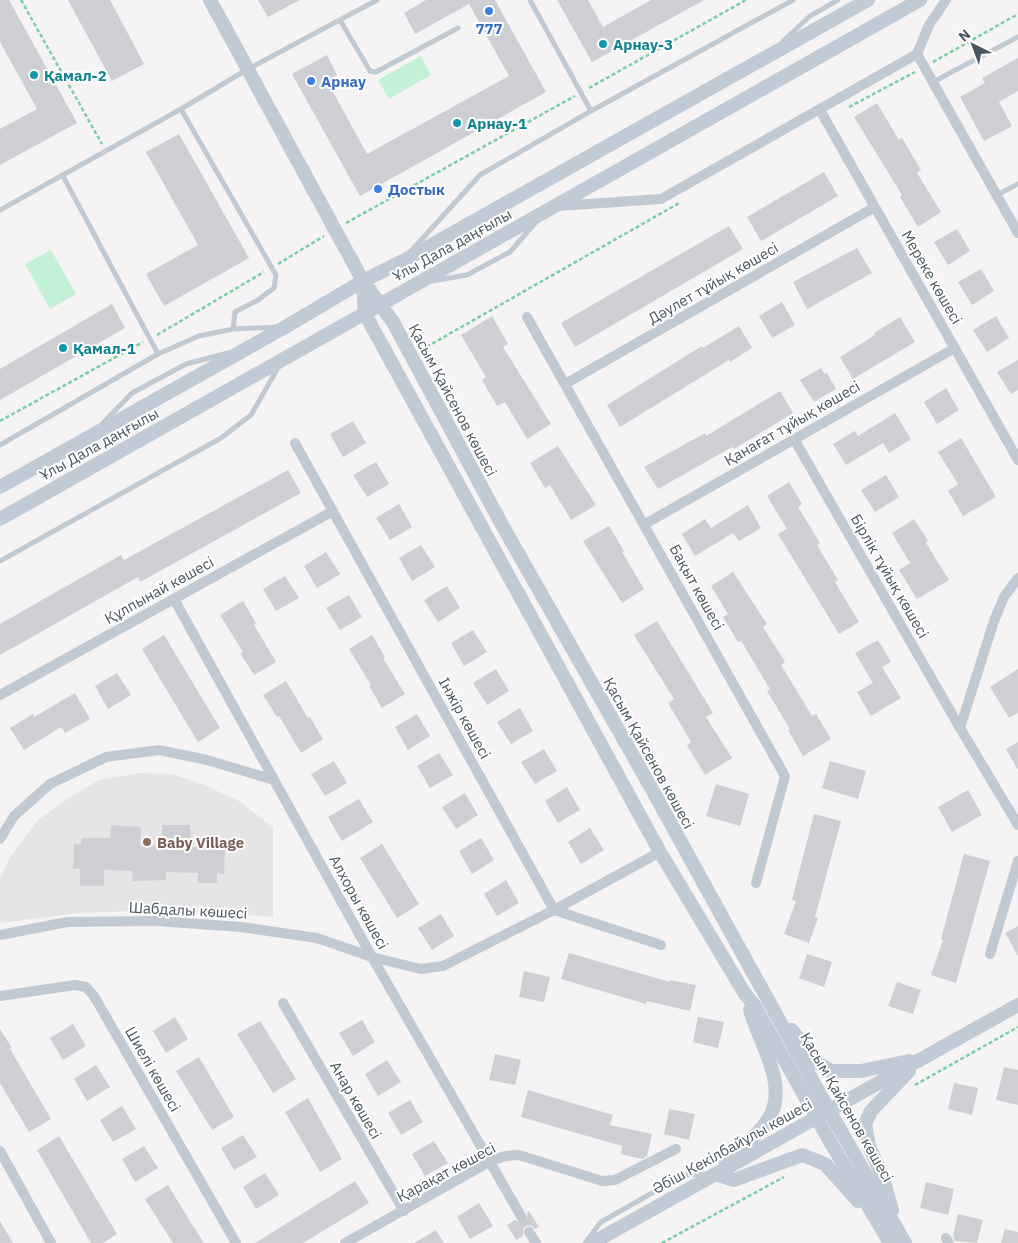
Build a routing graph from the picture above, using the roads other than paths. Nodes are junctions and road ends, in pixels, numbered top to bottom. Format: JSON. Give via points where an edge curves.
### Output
{"nodes":[{"id":1,"x":210,"y":0,"type":"edge"},
{"id":2,"x":377,"y":0,"type":"edge"},
{"id":3,"x":530,"y":0,"type":"edge"},
{"id":4,"x":793,"y":0,"type":"edge"},
{"id":5,"x":838,"y":0,"type":"edge"},
{"id":6,"x":868,"y":0,"type":"edge"},
{"id":7,"x":920,"y":0,"type":"edge"},
{"id":8,"x":946,"y":0,"type":"edge"},
{"id":9,"x":340,"y":20,"type":"junction"},
{"id":10,"x":458,"y":28,"type":"dead end"},
{"id":11,"x":1018,"y":37,"type":"edge"},
{"id":12,"x":917,"y":54,"type":"junction"},
{"id":13,"x":765,"y":58,"type":"junction"},
{"id":14,"x":248,"y":69,"type":"junction"},
{"id":15,"x":933,"y":82,"type":"junction"},
{"id":16,"x":181,"y":109,"type":"junction"},
{"id":17,"x":820,"y":110,"type":"junction"},
{"id":18,"x":591,"y":111,"type":"junction"},
{"id":19,"x":63,"y":176,"type":"junction"},
{"id":20,"x":1018,"y":184,"type":"edge"},
{"id":21,"x":997,"y":195,"type":"junction"},
{"id":22,"x":875,"y":207,"type":"junction"},
{"id":23,"x":550,"y":208,"type":"junction"},
{"id":24,"x":0,"y":210,"type":"edge"},
{"id":25,"x":1018,"y":233,"type":"edge"},
{"id":26,"x":401,"y":262,"type":"junction"},
{"id":27,"x":363,"y":281,"type":"junction"},
{"id":28,"x":380,"y":304,"type":"junction"},
{"id":29,"x":365,"y":314,"type":"junction"},
{"id":30,"x":527,"y":317,"type":"dead end"},
{"id":31,"x":288,"y":326,"type":"junction"},
{"id":32,"x":232,"y":329,"type":"junction"},
{"id":33,"x":955,"y":348,"type":"junction"},
{"id":34,"x":158,"y":354,"type":"junction"},
{"id":35,"x":282,"y":361,"type":"junction"},
{"id":36,"x":565,"y":384,"type":"junction"},
{"id":37,"x":794,"y":439,"type":"junction"},
{"id":38,"x":295,"y":443,"type":"dead end"},
{"id":39,"x":0,"y":445,"type":"edge"},
{"id":40,"x":1018,"y":460,"type":"edge"},
{"id":41,"x":0,"y":487,"type":"edge"},
{"id":42,"x":333,"y":512,"type":"junction"},
{"id":43,"x":1,"y":519,"type":"edge"},
{"id":44,"x":645,"y":524,"type":"junction"},
{"id":45,"x":0,"y":561,"type":"edge"},
{"id":46,"x":1018,"y":578,"type":"edge"},
{"id":47,"x":174,"y":599,"type":"junction"},
{"id":48,"x":0,"y":695,"type":"edge"},
{"id":49,"x":960,"y":728,"type":"junction"},
{"id":50,"x":274,"y":780,"type":"junction"},
{"id":51,"x":1018,"y":825,"type":"edge"},
{"id":52,"x":0,"y":839,"type":"edge"},
{"id":53,"x":660,"y":852,"type":"junction"},
{"id":54,"x":1018,"y":861,"type":"edge"},
{"id":55,"x":756,"y":883,"type":"dead end"},
{"id":56,"x":554,"y":910,"type":"junction"},
{"id":57,"x":0,"y":935,"type":"edge"},
{"id":58,"x":661,"y":945,"type":"dead end"},
{"id":59,"x":990,"y":954,"type":"dead end"},
{"id":60,"x":372,"y":957,"type":"junction"},
{"id":61,"x":763,"y":992,"type":"junction"},
{"id":62,"x":745,"y":994,"type":"junction"},
{"id":63,"x":0,"y":996,"type":"edge"},
{"id":64,"x":283,"y":1003,"type":"dead end"},
{"id":65,"x":1018,"y":1005,"type":"edge"},
{"id":66,"x":922,"y":1059,"type":"junction"},
{"id":67,"x":830,"y":1110,"type":"junction"},
{"id":68,"x":817,"y":1117,"type":"junction"},
{"id":69,"x":676,"y":1149,"type":"dead end"},
{"id":70,"x":0,"y":1151,"type":"edge"},
{"id":71,"x":491,"y":1161,"type":"junction"},
{"id":72,"x":715,"y":1174,"type":"junction"},
{"id":73,"x":404,"y":1212,"type":"junction"},
{"id":74,"x":521,"y":1216,"type":"tunnel mouth"},
{"id":75,"x":875,"y":1218,"type":"junction"},
{"id":76,"x":892,"y":1218,"type":"junction"},
{"id":77,"x":529,"y":1232,"type":"tunnel mouth"},
{"id":78,"x":51,"y":1243,"type":"edge"},
{"id":79,"x":236,"y":1243,"type":"edge"},
{"id":80,"x":345,"y":1243,"type":"edge"},
{"id":81,"x":536,"y":1243,"type":"edge"},
{"id":82,"x":585,"y":1243,"type":"edge"},
{"id":83,"x":592,"y":1243,"type":"edge"},
{"id":84,"x":890,"y":1243,"type":"edge"},
{"id":85,"x":905,"y":1243,"type":"edge"}],
"edges":[{"from":1,"to":14,"type":"street","name":"Қасым Қайсенов көшесі"},
{"from":2,"to":9,"type":"lane"},
{"from":3,"to":18,"type":"lane"},
{"from":4,"to":18,"type":"lane"},
{"from":5,"to":13,"type":"lane","via":[[810,16]]},
{"from":6,"to":13,"type":"street","name":"Ұлы Дала даңғылы"},
{"from":7,"to":23,"type":"street","name":"Ұлы Дала даңғылы"},
{"from":8,"to":12,"type":"street","via":[[929,25]]},
{"from":9,"to":10,"type":"lane","via":[[370,70],[376,72]]},
{"from":9,"to":14,"type":"lane"},
{"from":11,"to":15,"type":"lane"},
{"from":12,"to":15,"type":"street"},
{"from":12,"to":17,"type":"street"},
{"from":13,"to":26,"type":"street","name":"Ұлы Дала даңғылы"},
{"from":14,"to":16,"type":"lane"},
{"from":14,"to":27,"type":"street","name":"Қасым Қайсенов көшесі"},
{"from":15,"to":21,"type":"street"},
{"from":16,"to":19,"type":"lane"},
{"from":16,"to":32,"type":"lane","via":[[276,275],[274,288],[235,312]]},
{"from":17,"to":22,"type":"street","name":"Мереке көшесі"},
{"from":17,"to":23,"type":"street","via":[[661,199]]},
{"from":18,"to":26,"type":"lane","via":[[480,175]]},
{"from":19,"to":24,"type":"lane"},
{"from":19,"to":34,"type":"lane"},
{"from":20,"to":21,"type":"lane"},
{"from":21,"to":25,"type":"street"},
{"from":22,"to":33,"type":"street","name":"Мереке көшесі"},
{"from":22,"to":36,"type":"street","name":"Дәулет тұйық көшесі"},
{"from":23,"to":28,"type":"street","name":"Ұлы Дала даңғылы"},
{"from":26,"to":27,"type":"street","name":"Ұлы Дала даңғылы"},
{"from":27,"to":28,"type":"street","name":"Қасым Қайсенов көшесі"},
{"from":27,"to":29,"type":"street","name":"Қасым Қайсенов көшесі"},
{"from":27,"to":31,"type":"street","name":"Ұлы Дала даңғылы"},
{"from":28,"to":29,"type":"street","name":"Ұлы Дала даңғылы"},
{"from":28,"to":61,"type":"street","name":"Қасым Қайсенов көшесі","via":[[393,322],[500,523]]},
{"from":29,"to":35,"type":"street","name":"Ұлы Дала даңғылы"},
{"from":29,"to":53,"type":"street","name":"Қасым Қайсенов көшесі"},
{"from":30,"to":36,"type":"street","name":"Бақыт көшесі"},
{"from":31,"to":32,"type":"lane"},
{"from":31,"to":41,"type":"street","name":"Ұлы Дала даңғылы"},
{"from":32,"to":34,"type":"lane","via":[[199,336]]},
{"from":33,"to":37,"type":"street","name":"Қанағат тұйық көшесі"},
{"from":33,"to":40,"type":"street","name":"Мереке көшесі"},
{"from":34,"to":39,"type":"lane"},
{"from":35,"to":43,"type":"street","name":"Ұлы Дала даңғылы"},
{"from":35,"to":45,"type":"lane","via":[[251,415],[221,438]]},
{"from":36,"to":44,"type":"street","name":"Бақыт көшесі"},
{"from":37,"to":44,"type":"street","name":"Қанағат тұйық көшесі"},
{"from":37,"to":49,"type":"street","name":"Бірлік тұйық көшесі"},
{"from":38,"to":42,"type":"street","name":"Інжір көшесі"},
{"from":42,"to":47,"type":"street","name":"Құлпынай көшесі"},
{"from":42,"to":56,"type":"street","name":"Інжір көшесі"},
{"from":44,"to":55,"type":"street","name":"Бақыт көшесі","via":[[785,776]]},
{"from":46,"to":49,"type":"street","via":[[1004,597],[994,621]]},
{"from":47,"to":48,"type":"street","name":"Құлпынай көшесі"},
{"from":47,"to":50,"type":"street","name":"Алхоры көшесі"},
{"from":49,"to":51,"type":"street","name":"Бірлік тұйық көшесі"},
{"from":50,"to":52,"type":"street","via":[[159,750],[106,757],[50,784],[14,816]]},
{"from":50,"to":60,"type":"street","name":"Алхоры көшесі"},
{"from":53,"to":56,"type":"street","name":"Шабдалы көшесі"},
{"from":53,"to":62,"type":"street","name":"Қасым Қайсенов көшесі"},
{"from":54,"to":59,"type":"street"},
{"from":56,"to":58,"type":"street"},
{"from":56,"to":60,"type":"street","name":"Шабдалы көшесі","via":[[444,966],[421,969]]},
{"from":57,"to":60,"type":"street","name":"Шабдалы көшесі","via":[[67,922],[156,921],[241,927],[317,938]]},
{"from":60,"to":71,"type":"street","name":"Алхоры көшесі"},
{"from":61,"to":66,"type":"street","via":[[815,1060],[831,1071],[861,1071]]},
{"from":61,"to":67,"type":"street","name":"Қасым Қайсенов көшесі"},
{"from":62,"to":68,"type":"street","name":"Қасым Қайсенов көшесі"},
{"from":62,"to":72,"type":"street","via":[[774,1071],[774,1107],[768,1121]]},
{"from":63,"to":79,"type":"street","name":"Шиелі көшесі","via":[[75,985],[86,987]]},
{"from":64,"to":73,"type":"street","name":"Анар көшесі"},
{"from":65,"to":66,"type":"street","name":"Әбіш Кекілбайұлы көшесі"},
{"from":66,"to":67,"type":"street","name":"Әбіш Кекілбайұлы көшесі"},
{"from":66,"to":76,"type":"street","via":[[871,1111],[865,1124],[868,1146],[882,1175]]},
{"from":67,"to":68,"type":"street","name":"Әбіш Кекілбайұлы көшесі"},
{"from":67,"to":76,"type":"street","name":"Қасым Қайсенов көшесі"},
{"from":68,"to":72,"type":"street","name":"Әбіш Кекілбайұлы көшесі"},
{"from":68,"to":75,"type":"street","name":"Қасым Қайсенов көшесі"},
{"from":69,"to":71,"type":"street","name":"Қарақат көшесі","via":[[615,1180],[602,1181],[519,1155]]},
{"from":70,"to":78,"type":"street"},
{"from":71,"to":73,"type":"street","name":"Қарақат көшесі"},
{"from":71,"to":74,"type":"street","name":"Алхоры көшесі"},
{"from":72,"to":75,"type":"street","via":[[734,1180],[802,1155],[825,1164]]},
{"from":72,"to":82,"type":"lane","via":[[684,1175],[601,1222]]},
{"from":72,"to":83,"type":"street","name":"Әбіш Кекілбайұлы көшесі"},
{"from":73,"to":80,"type":"street","name":"Қарақат көшесі"},
{"from":75,"to":84,"type":"street","name":"Қасым Қайсенов көшесі"},
{"from":76,"to":85,"type":"street","name":"Қасым Қайсенов көшесі"},
{"from":77,"to":81,"type":"street"}]}
